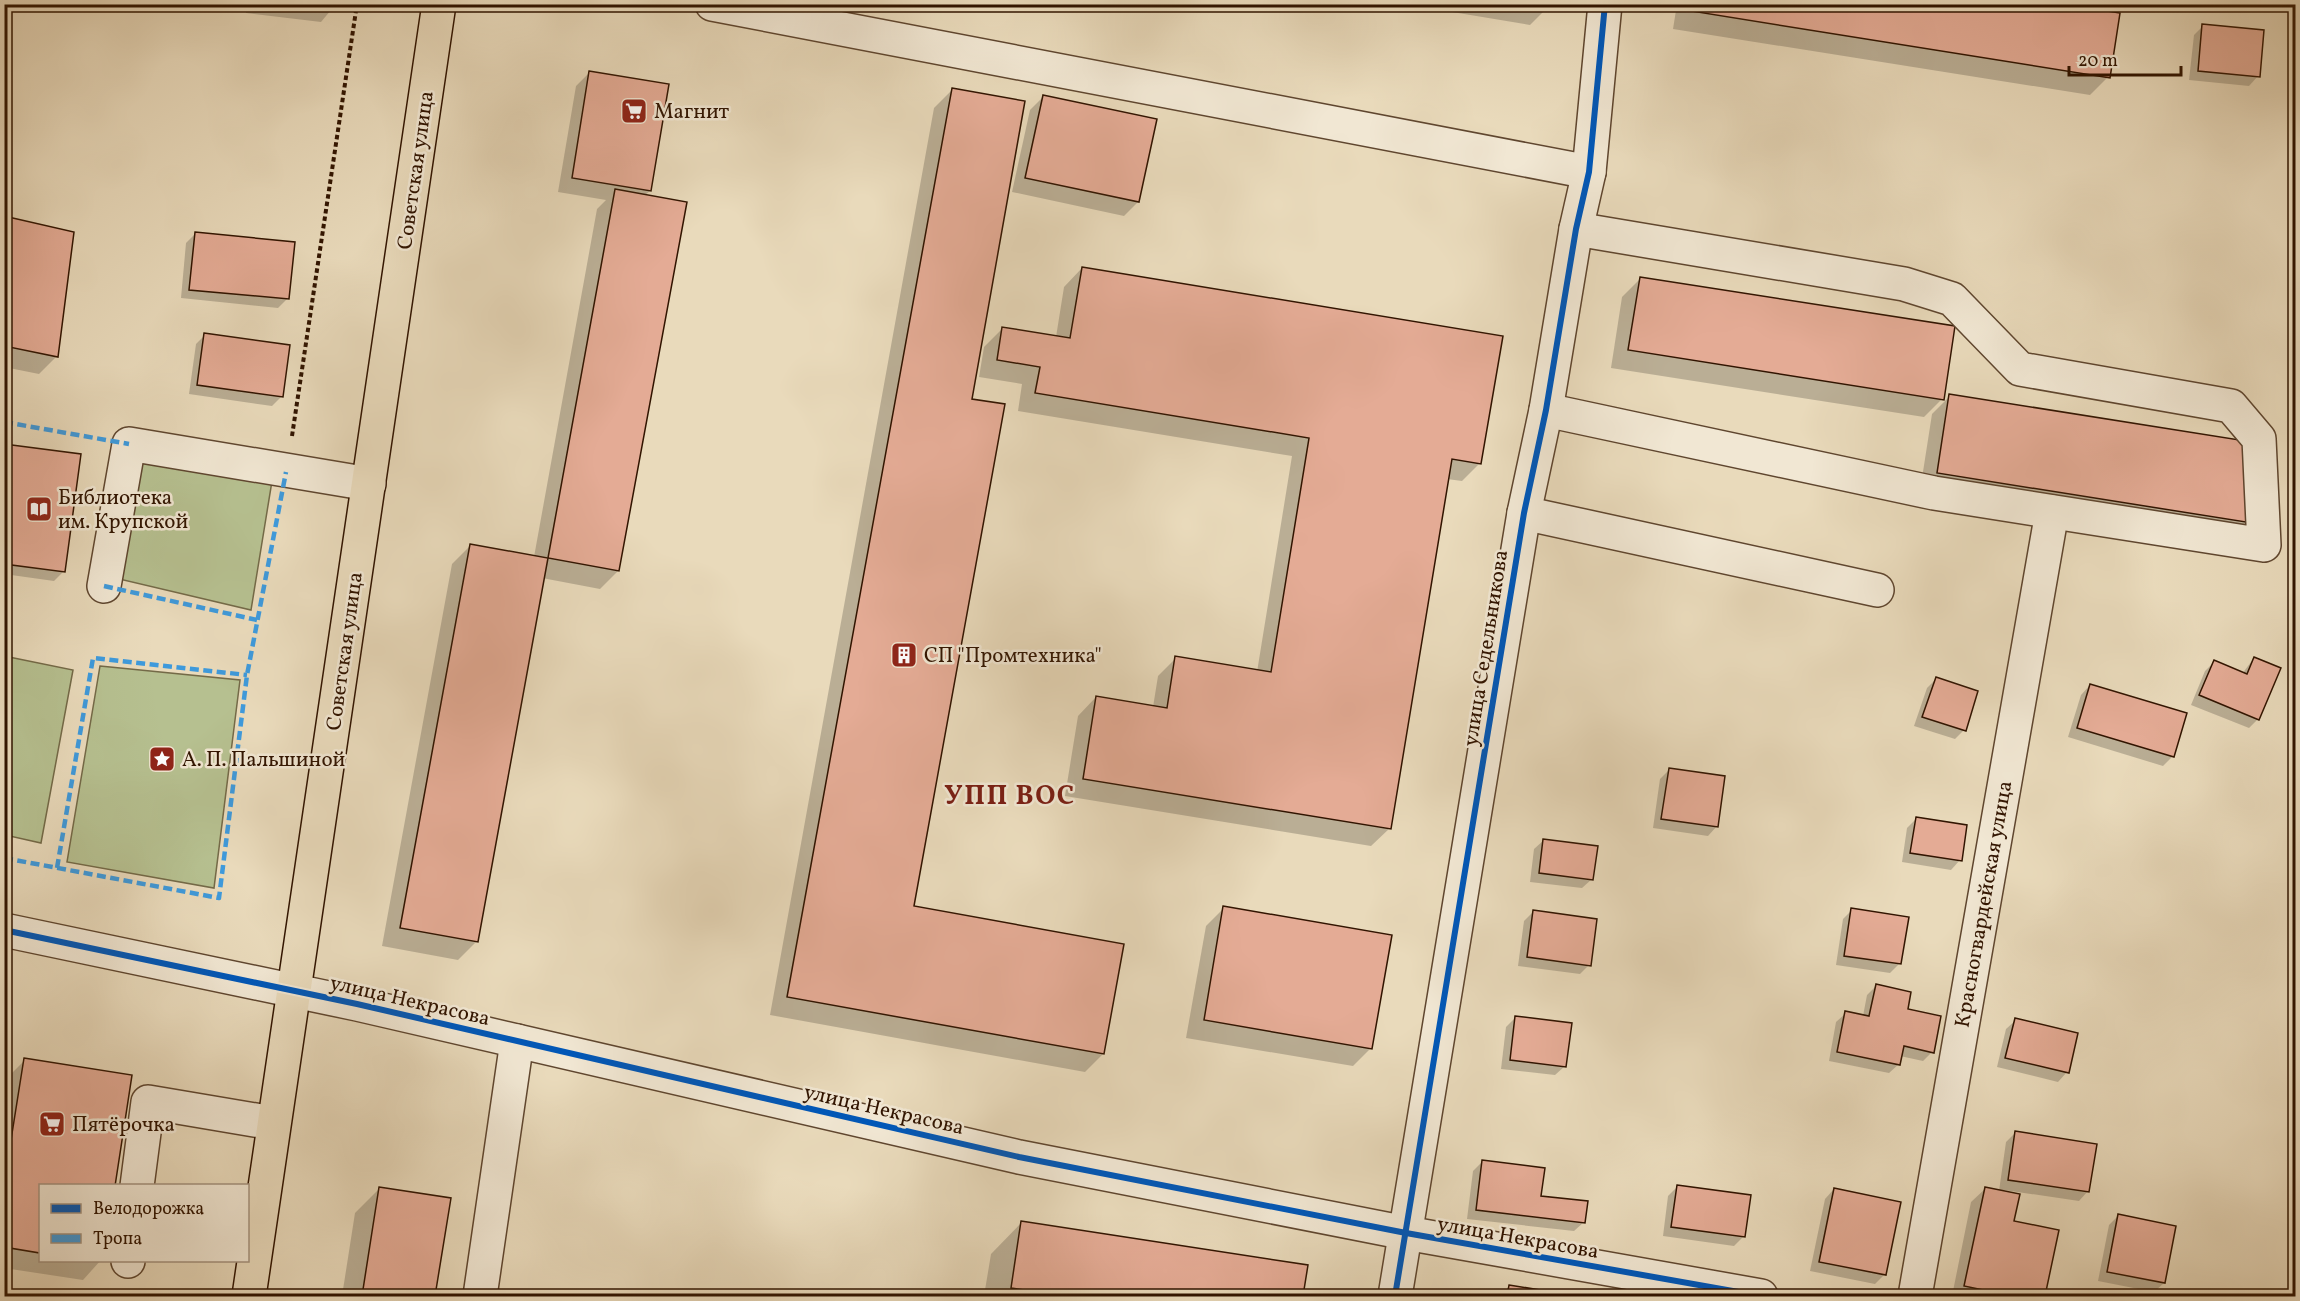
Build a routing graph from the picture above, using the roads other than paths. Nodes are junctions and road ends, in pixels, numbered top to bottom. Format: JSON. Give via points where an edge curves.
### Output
{"nodes":[{"id":1,"x":439,"y":4,"type":"edge"},
{"id":2,"x":712,"y":4,"type":"edge"},
{"id":3,"x":1605,"y":4,"type":"edge"},
{"id":4,"x":1589,"y":172,"type":"junction"},
{"id":5,"x":1576,"y":229,"type":"junction"},
{"id":6,"x":1546,"y":410,"type":"junction"},
{"id":7,"x":369,"y":484,"type":"junction"},
{"id":8,"x":2052,"y":512,"type":"junction"},
{"id":9,"x":1524,"y":513,"type":"junction"},
{"id":10,"x":104,"y":586,"type":"dead end"},
{"id":11,"x":1877,"y":590,"type":"dead end"},
{"id":12,"x":4,"y":930,"type":"edge"},
{"id":13,"x":294,"y":992,"type":"junction"},
{"id":14,"x":517,"y":1041,"type":"junction"},
{"id":15,"x":273,"y":1123,"type":"junction"},
{"id":16,"x":137,"y":1184,"type":"edge"},
{"id":17,"x":1406,"y":1233,"type":"junction"},
{"id":18,"x":249,"y":1296,"type":"edge"},
{"id":19,"x":480,"y":1296,"type":"edge"},
{"id":20,"x":1395,"y":1296,"type":"edge"},
{"id":21,"x":1761,"y":1296,"type":"edge"},
{"id":22,"x":1915,"y":1296,"type":"edge"}],
"edges":[{"from":1,"to":7,"type":"main road","name":"Советская улица"},
{"from":2,"to":4,"type":"street"},
{"from":3,"to":4,"type":"street","name":"улица Седельникова"},
{"from":4,"to":5,"type":"street","name":"улица Седельникова"},
{"from":5,"to":6,"type":"street","name":"улица Седельникова"},
{"from":5,"to":8,"type":"street","via":[[1904,284],[1952,299],[2020,369],[2231,406],[2259,439],[2264,545]]},
{"from":6,"to":8,"type":"street","via":[[1934,493]]},
{"from":6,"to":9,"type":"street","name":"улица Седельникова"},
{"from":7,"to":10,"type":"street","via":[[129,444]]},
{"from":7,"to":13,"type":"main road","name":"Советская улица"},
{"from":8,"to":22,"type":"street","name":"Красногвардейская улица"},
{"from":9,"to":11,"type":"street"},
{"from":9,"to":17,"type":"street","name":"улица Седельникова"},
{"from":12,"to":13,"type":"street","name":"улица Некрасова"},
{"from":13,"to":14,"type":"street","name":"улица Некрасова"},
{"from":13,"to":15,"type":"main road","name":"Советская улица"},
{"from":14,"to":17,"type":"street","name":"улица Некрасова","via":[[1019,1157]]},
{"from":14,"to":19,"type":"street"},
{"from":15,"to":16,"type":"street","via":[[148,1102]]},
{"from":15,"to":18,"type":"main road","name":"Советская улица"},
{"from":17,"to":20,"type":"street","name":"улица Седельникова"},
{"from":17,"to":21,"type":"street","name":"улица Некрасова"}]}
